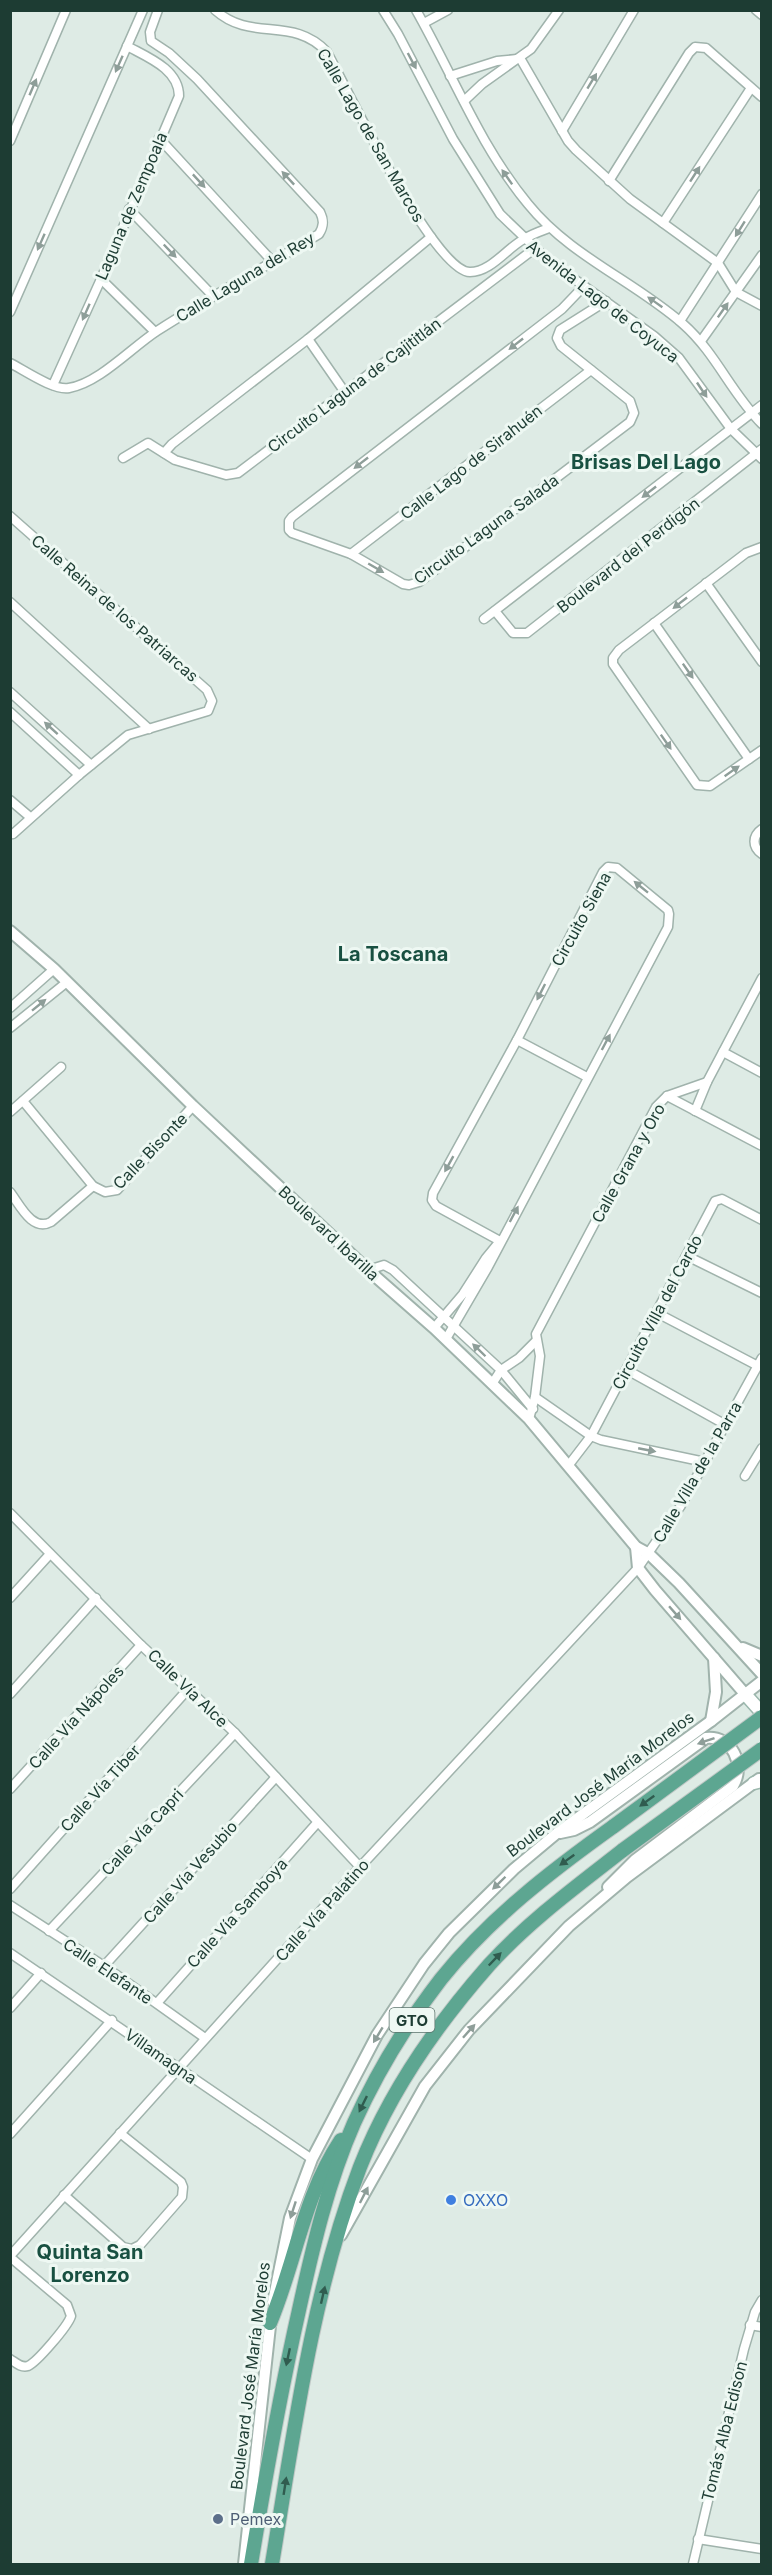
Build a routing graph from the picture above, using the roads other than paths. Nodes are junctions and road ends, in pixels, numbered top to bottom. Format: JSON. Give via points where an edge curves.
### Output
{"nodes":[{"id":1,"x":66,"y":10,"type":"edge"},
{"id":2,"x":143,"y":10,"type":"edge"},
{"id":3,"x":158,"y":10,"type":"edge"},
{"id":4,"x":215,"y":10,"type":"edge"},
{"id":5,"x":383,"y":10,"type":"edge"},
{"id":6,"x":416,"y":10,"type":"edge"},
{"id":7,"x":448,"y":10,"type":"edge"},
{"id":8,"x":559,"y":10,"type":"edge"},
{"id":9,"x":634,"y":10,"type":"edge"},
{"id":10,"x":756,"y":10,"type":"edge"},
{"id":11,"x":762,"y":15,"type":"edge"},
{"id":12,"x":424,"y":24,"type":"junction"},
{"id":13,"x":127,"y":46,"type":"junction"},
{"id":14,"x":520,"y":58,"type":"junction"},
{"id":15,"x":450,"y":76,"type":"junction"},
{"id":16,"x":751,"y":88,"type":"junction"},
{"id":17,"x":762,"y":97,"type":"edge"},
{"id":18,"x":464,"y":101,"type":"junction"},
{"id":19,"x":562,"y":131,"type":"junction"},
{"id":20,"x":159,"y":138,"type":"junction"},
{"id":21,"x":10,"y":141,"type":"edge"},
{"id":22,"x":609,"y":181,"type":"junction"},
{"id":23,"x":762,"y":194,"type":"edge"},
{"id":24,"x":129,"y":209,"type":"junction"},
{"id":25,"x":663,"y":223,"type":"junction"},
{"id":26,"x":549,"y":228,"type":"junction"},
{"id":27,"x":430,"y":237,"type":"junction"},
{"id":28,"x":523,"y":239,"type":"junction"},
{"id":29,"x":534,"y":249,"type":"junction"},
{"id":30,"x":762,"y":255,"type":"edge"},
{"id":31,"x":273,"y":262,"type":"junction"},
{"id":32,"x":718,"y":263,"type":"junction"},
{"id":33,"x":101,"y":279,"type":"junction"},
{"id":34,"x":584,"y":286,"type":"junction"},
{"id":35,"x":736,"y":292,"type":"junction"},
{"id":36,"x":213,"y":296,"type":"junction"},
{"id":37,"x":606,"y":301,"type":"junction"},
{"id":38,"x":762,"y":306,"type":"edge"},
{"id":39,"x":10,"y":312,"type":"edge"},
{"id":40,"x":680,"y":321,"type":"junction"},
{"id":41,"x":155,"y":332,"type":"junction"},
{"id":42,"x":308,"y":339,"type":"junction"},
{"id":43,"x":701,"y":341,"type":"junction"},
{"id":44,"x":10,"y":363,"type":"edge"},
{"id":45,"x":591,"y":370,"type":"junction"},
{"id":46,"x":53,"y":385,"type":"junction"},
{"id":47,"x":344,"y":392,"type":"junction"},
{"id":48,"x":762,"y":405,"type":"edge"},
{"id":49,"x":751,"y":414,"type":"junction"},
{"id":50,"x":762,"y":424,"type":"edge"},
{"id":51,"x":731,"y":429,"type":"junction"},
{"id":52,"x":164,"y":453,"type":"junction"},
{"id":53,"x":760,"y":454,"type":"edge"},
{"id":54,"x":123,"y":458,"type":"dead end"},
{"id":55,"x":10,"y":516,"type":"edge"},
{"id":56,"x":762,"y":547,"type":"edge"},
{"id":57,"x":351,"y":554,"type":"junction"},
{"id":58,"x":706,"y":583,"type":"junction"},
{"id":59,"x":10,"y":602,"type":"edge"},
{"id":60,"x":495,"y":611,"type":"junction"},
{"id":61,"x":484,"y":619,"type":"dead end"},
{"id":62,"x":654,"y":623,"type":"junction"},
{"id":63,"x":762,"y":662,"type":"edge"},
{"id":64,"x":10,"y":692,"type":"edge"},
{"id":65,"x":10,"y":712,"type":"edge"},
{"id":66,"x":149,"y":729,"type":"junction"},
{"id":67,"x":762,"y":750,"type":"edge"},
{"id":68,"x":749,"y":759,"type":"junction"},
{"id":69,"x":91,"y":765,"type":"junction"},
{"id":70,"x":79,"y":775,"type":"junction"},
{"id":71,"x":10,"y":800,"type":"edge"},
{"id":72,"x":30,"y":818,"type":"junction"},
{"id":73,"x":762,"y":829,"type":"edge"},
{"id":74,"x":13,"y":834,"type":"dead end"},
{"id":75,"x":762,"y":854,"type":"edge"},
{"id":76,"x":10,"y":931,"type":"edge"},
{"id":77,"x":54,"y":969,"type":"junction"},
{"id":78,"x":762,"y":978,"type":"edge"},
{"id":79,"x":67,"y":982,"type":"junction"},
{"id":80,"x":10,"y":1008,"type":"edge"},
{"id":81,"x":10,"y":1028,"type":"edge"},
{"id":82,"x":517,"y":1040,"type":"junction"},
{"id":83,"x":723,"y":1052,"type":"junction"},
{"id":84,"x":61,"y":1067,"type":"dead end"},
{"id":85,"x":762,"y":1073,"type":"edge"},
{"id":86,"x":587,"y":1077,"type":"junction"},
{"id":87,"x":707,"y":1082,"type":"junction"},
{"id":88,"x":667,"y":1096,"type":"junction"},
{"id":89,"x":23,"y":1101,"type":"junction"},
{"id":90,"x":193,"y":1106,"type":"junction"},
{"id":91,"x":695,"y":1111,"type":"junction"},
{"id":92,"x":10,"y":1112,"type":"edge"},
{"id":93,"x":762,"y":1146,"type":"edge"},
{"id":94,"x":93,"y":1186,"type":"junction"},
{"id":95,"x":10,"y":1192,"type":"edge"},
{"id":96,"x":762,"y":1220,"type":"edge"},
{"id":97,"x":500,"y":1241,"type":"junction"},
{"id":98,"x":687,"y":1256,"type":"junction"},
{"id":99,"x":368,"y":1270,"type":"junction"},
{"id":100,"x":762,"y":1293,"type":"edge"},
{"id":101,"x":657,"y":1313,"type":"junction"},
{"id":102,"x":444,"y":1315,"type":"junction"},
{"id":103,"x":455,"y":1326,"type":"junction"},
{"id":104,"x":434,"y":1328,"type":"junction"},
{"id":105,"x":446,"y":1339,"type":"junction"},
{"id":106,"x":536,"y":1341,"type":"junction"},
{"id":107,"x":760,"y":1362,"type":"edge"},
{"id":108,"x":501,"y":1370,"type":"junction"},
{"id":109,"x":627,"y":1370,"type":"junction"},
{"id":110,"x":492,"y":1384,"type":"junction"},
{"id":111,"x":535,"y":1397,"type":"junction"},
{"id":112,"x":531,"y":1414,"type":"junction"},
{"id":113,"x":726,"y":1425,"type":"junction"},
{"id":114,"x":591,"y":1436,"type":"junction"},
{"id":115,"x":761,"y":1452,"type":"edge"},
{"id":116,"x":705,"y":1462,"type":"junction"},
{"id":117,"x":568,"y":1466,"type":"junction"},
{"id":118,"x":745,"y":1476,"type":"dead end"},
{"id":119,"x":10,"y":1513,"type":"edge"},
{"id":120,"x":636,"y":1547,"type":"junction"},
{"id":121,"x":50,"y":1554,"type":"junction"},
{"id":122,"x":649,"y":1554,"type":"junction"},
{"id":123,"x":638,"y":1568,"type":"junction"},
{"id":124,"x":10,"y":1598,"type":"edge"},
{"id":125,"x":96,"y":1598,"type":"junction"},
{"id":126,"x":735,"y":1644,"type":"junction"},
{"id":127,"x":141,"y":1645,"type":"junction"},
{"id":128,"x":762,"y":1656,"type":"edge"},
{"id":129,"x":714,"y":1658,"type":"junction"},
{"id":130,"x":762,"y":1674,"type":"edge"},
{"id":131,"x":762,"y":1681,"type":"edge"},
{"id":132,"x":189,"y":1688,"type":"junction"},
{"id":133,"x":10,"y":1694,"type":"edge"},
{"id":134,"x":745,"y":1694,"type":"junction"},
{"id":135,"x":762,"y":1715,"type":"edge"},
{"id":136,"x":711,"y":1721,"type":"junction"},
{"id":137,"x":235,"y":1733,"type":"junction"},
{"id":138,"x":762,"y":1749,"type":"edge"},
{"id":139,"x":276,"y":1777,"type":"junction"},
{"id":140,"x":759,"y":1781,"type":"edge"},
{"id":141,"x":10,"y":1789,"type":"edge"},
{"id":142,"x":317,"y":1823,"type":"junction"},
{"id":143,"x":557,"y":1833,"type":"junction"},
{"id":144,"x":360,"y":1867,"type":"junction"},
{"id":145,"x":10,"y":1889,"type":"edge"},
{"id":146,"x":600,"y":1900,"type":"junction"},
{"id":147,"x":10,"y":1905,"type":"edge"},
{"id":148,"x":49,"y":1931,"type":"junction"},
{"id":149,"x":10,"y":1953,"type":"edge"},
{"id":150,"x":104,"y":1966,"type":"junction"},
{"id":151,"x":41,"y":1973,"type":"junction"},
{"id":152,"x":157,"y":2003,"type":"junction"},
{"id":153,"x":10,"y":2008,"type":"edge"},
{"id":154,"x":112,"y":2020,"type":"junction"},
{"id":155,"x":205,"y":2038,"type":"junction"},
{"id":156,"x":178,"y":2068,"type":"junction"},
{"id":157,"x":354,"y":2124,"type":"junction"},
{"id":158,"x":120,"y":2133,"type":"junction"},
{"id":159,"x":10,"y":2134,"type":"edge"},
{"id":160,"x":312,"y":2159,"type":"junction"},
{"id":161,"x":64,"y":2195,"type":"junction"},
{"id":162,"x":334,"y":2245,"type":"junction"},
{"id":163,"x":10,"y":2257,"type":"edge"},
{"id":164,"x":762,"y":2300,"type":"edge"},
{"id":165,"x":270,"y":2324,"type":"junction"},
{"id":166,"x":750,"y":2325,"type":"junction"},
{"id":167,"x":762,"y":2327,"type":"edge"},
{"id":168,"x":10,"y":2360,"type":"edge"},
{"id":169,"x":698,"y":2539,"type":"junction"},
{"id":170,"x":761,"y":2548,"type":"edge"},
{"id":171,"x":244,"y":2565,"type":"edge"},
{"id":172,"x":250,"y":2565,"type":"edge"},
{"id":173,"x":272,"y":2565,"type":"edge"},
{"id":174,"x":693,"y":2565,"type":"edge"}],
"edges":[{"from":21,"to":1,"type":"street","one_way":true},
{"from":2,"to":13,"type":"street"},
{"from":31,"to":3,"type":"street","name":"Calle Laguna del Rey","one_way":true,"via":[[319,234],[323,218],[197,79],[153,44],[150,32]]},
{"from":4,"to":27,"type":"street","name":"Calle Lago de San Marcos","via":[[240,26],[307,35],[327,52]]},
{"from":5,"to":28,"type":"street","name":"Avenida Lago de Coyuca","one_way":true,"via":[[484,190]]},
{"from":6,"to":12,"type":"street","name":"Avenida Lago de Coyuca"},
{"from":7,"to":12,"type":"street"},
{"from":8,"to":14,"type":"street","via":[[540,39]]},
{"from":19,"to":9,"type":"street","one_way":true},
{"from":10,"to":11,"type":"street"},
{"from":12,"to":15,"type":"street","name":"Avenida Lago de Coyuca"},
{"from":13,"to":20,"type":"street","name":"Laguna de Zempoala","via":[[169,73],[177,84],[179,96]]},
{"from":13,"to":39,"type":"street","one_way":true},
{"from":14,"to":15,"type":"street"},
{"from":14,"to":18,"type":"street"},
{"from":14,"to":19,"type":"street"},
{"from":15,"to":18,"type":"street","name":"Avenida Lago de Coyuca"},
{"from":16,"to":17,"type":"street"},
{"from":16,"to":22,"type":"street","via":[[706,48],[695,48]]},
{"from":25,"to":16,"type":"street","one_way":true},
{"from":26,"to":18,"type":"street","name":"Avenida Lago de Coyuca","one_way":true,"via":[[508,180]]},
{"from":19,"to":22,"type":"street"},
{"from":20,"to":24,"type":"street","name":"Laguna de Zempoala"},
{"from":20,"to":31,"type":"street","one_way":true},
{"from":22,"to":25,"type":"street"},
{"from":23,"to":32,"type":"street","one_way":true},
{"from":24,"to":33,"type":"street","name":"Laguna de Zempoala"},
{"from":24,"to":36,"type":"street","one_way":true},
{"from":25,"to":32,"type":"street"},
{"from":26,"to":28,"type":"street"},
{"from":40,"to":26,"type":"street","name":"Avenida Lago de Coyuca","one_way":true},
{"from":27,"to":28,"type":"street","name":"Calle Lago de San Marcos","via":[[465,271],[478,270]]},
{"from":27,"to":42,"type":"street"},
{"from":28,"to":29,"type":"street","name":"Avenida Lago de Coyuca"},
{"from":29,"to":34,"type":"street","name":"Avenida Lago de Coyuca"},
{"from":29,"to":47,"type":"street","name":"Circuito Laguna de Cajititlán"},
{"from":30,"to":35,"type":"street"},
{"from":31,"to":36,"type":"street","name":"Calle Laguna del Rey"},
{"from":32,"to":35,"type":"street"},
{"from":32,"to":40,"type":"street"},
{"from":33,"to":41,"type":"street"},
{"from":33,"to":46,"type":"street","name":"Laguna de Zempoala","one_way":true},
{"from":34,"to":37,"type":"street","name":"Avenida Lago de Coyuca"},
{"from":34,"to":57,"type":"street","name":"Circuito Laguna Salada","one_way":true,"via":[[562,309],[289,521],[292,533]]},
{"from":35,"to":38,"type":"street"},
{"from":43,"to":35,"type":"street","one_way":true},
{"from":36,"to":41,"type":"street","name":"Calle Laguna del Rey"},
{"from":37,"to":45,"type":"street","name":"Circuito Laguna Salada","via":[[557,334],[561,346]]},
{"from":37,"to":51,"type":"street","name":"Avenida Lago de Coyuca","one_way":true,"via":[[679,358]]},
{"from":40,"to":43,"type":"street","name":"Avenida Lago de Coyuca"},
{"from":41,"to":46,"type":"street","name":"Calle Laguna del Rey","via":[[95,377],[67,389]]},
{"from":42,"to":47,"type":"street"},
{"from":42,"to":52,"type":"street"},
{"from":43,"to":49,"type":"street","name":"Avenida Lago de Coyuca"},
{"from":44,"to":46,"type":"street"},
{"from":45,"to":57,"type":"street","name":"Calle Lago de Sirahuén"},
{"from":57,"to":45,"type":"street","name":"Circuito Laguna Salada","one_way":true,"via":[[403,584],[414,584],[630,422],[634,413],[630,401]]},
{"from":47,"to":52,"type":"street","name":"Circuito Laguna de Cajititlán","via":[[237,473],[226,475]]},
{"from":48,"to":49,"type":"street"},
{"from":49,"to":50,"type":"street","name":"Avenida Lago de Coyuca"},
{"from":49,"to":51,"type":"street"},
{"from":51,"to":53,"type":"street","name":"Avenida Lago de Coyuca"},
{"from":51,"to":60,"type":"street","one_way":true},
{"from":52,"to":54,"type":"street","name":"Circuito Laguna de Cajititlán","via":[[148,443]]},
{"from":53,"to":60,"type":"street","name":"Boulevard del Perdigón","via":[[527,633],[513,633]]},
{"from":55,"to":66,"type":"street","name":"Calle Reina de los Patriarcas","via":[[207,690],[212,705],[205,712]]},
{"from":56,"to":58,"type":"street","via":[[752,549]]},
{"from":58,"to":62,"type":"street","one_way":true},
{"from":58,"to":63,"type":"street"},
{"from":59,"to":66,"type":"street"},
{"from":60,"to":61,"type":"street"},
{"from":62,"to":68,"type":"street","one_way":true},
{"from":62,"to":68,"type":"street","one_way":true,"via":[[615,654],[613,664],[693,781],[701,787],[710,786]]},
{"from":69,"to":64,"type":"street","one_way":true},
{"from":65,"to":70,"type":"street"},
{"from":66,"to":69,"type":"street","via":[[128,735]]},
{"from":67,"to":68,"type":"street"},
{"from":69,"to":70,"type":"street"},
{"from":70,"to":72,"type":"street"},
{"from":71,"to":72,"type":"street"},
{"from":72,"to":74,"type":"street"},
{"from":73,"to":75,"type":"street","via":[[756,832],[754,845]]},
{"from":76,"to":77,"type":"street","name":"Boulevard Ibarilla"},
{"from":77,"to":79,"type":"street","name":"Boulevard Ibarilla"},
{"from":77,"to":80,"type":"street"},
{"from":78,"to":83,"type":"street"},
{"from":81,"to":79,"type":"street","one_way":true},
{"from":79,"to":90,"type":"street","name":"Boulevard Ibarilla"},
{"from":82,"to":86,"type":"street"},
{"from":86,"to":82,"type":"street","name":"Circuito Siena","one_way":true,"via":[[669,920],[664,906],[617,868],[608,867],[603,872]]},
{"from":82,"to":97,"type":"street","name":"Circuito Siena","one_way":true,"via":[[432,1196],[436,1206]]},
{"from":83,"to":85,"type":"street"},
{"from":83,"to":87,"type":"street"},
{"from":84,"to":89,"type":"street"},
{"from":97,"to":86,"type":"street","name":"Circuito Siena","one_way":true},
{"from":87,"to":88,"type":"street","name":"Calle Grana y Oro"},
{"from":87,"to":91,"type":"street"},
{"from":88,"to":91,"type":"street"},
{"from":88,"to":106,"type":"street","name":"Calle Grana y Oro","via":[[656,1107],[536,1334]]},
{"from":89,"to":92,"type":"street"},
{"from":89,"to":94,"type":"street"},
{"from":90,"to":94,"type":"street","name":"Calle Bisonte","via":[[117,1190],[105,1192]]},
{"from":90,"to":99,"type":"street","name":"Boulevard Ibarilla"},
{"from":91,"to":93,"type":"street"},
{"from":94,"to":95,"type":"street","name":"Calle Bisonte","via":[[43,1226],[34,1224]]},
{"from":96,"to":98,"type":"street","name":"Circuito Villa del Cardo","via":[[717,1199]]},
{"from":97,"to":102,"type":"street","name":"Circuito Siena"},
{"from":97,"to":103,"type":"street","name":"Circuito Siena"},
{"from":98,"to":100,"type":"street"},
{"from":98,"to":101,"type":"street","name":"Circuito Villa del Cardo"},
{"from":99,"to":102,"type":"street","via":[[388,1267]]},
{"from":99,"to":104,"type":"street","name":"Boulevard Ibarilla"},
{"from":101,"to":107,"type":"street"},
{"from":101,"to":109,"type":"street","name":"Circuito Villa del Cardo"},
{"from":102,"to":103,"type":"street"},
{"from":102,"to":104,"type":"street","name":"Circuito Siena"},
{"from":103,"to":105,"type":"street","name":"Circuito Siena"},
{"from":108,"to":103,"type":"street","one_way":true},
{"from":104,"to":105,"type":"street","name":"Boulevard Ibarilla"},
{"from":105,"to":110,"type":"street","name":"Boulevard Ibarilla"},
{"from":106,"to":108,"type":"street","name":"Calle Grana y Oro"},
{"from":106,"to":111,"type":"street","name":"Calle Grana y Oro","via":[[540,1356]]},
{"from":107,"to":113,"type":"street","name":"Calle Villa de la Parra"},
{"from":108,"to":110,"type":"street","name":"Calle Grana y Oro"},
{"from":108,"to":112,"type":"street"},
{"from":109,"to":113,"type":"street"},
{"from":109,"to":114,"type":"street","name":"Circuito Villa del Cardo"},
{"from":110,"to":112,"type":"street","name":"Boulevard Ibarilla"},
{"from":111,"to":112,"type":"street","name":"Calle Grana y Oro"},
{"from":111,"to":114,"type":"street"},
{"from":112,"to":117,"type":"street","name":"Boulevard Ibarilla"},
{"from":113,"to":116,"type":"street","name":"Calle Villa de la Parra"},
{"from":114,"to":116,"type":"street","one_way":true},
{"from":114,"to":117,"type":"street","name":"Circuito Villa del Cardo"},
{"from":115,"to":118,"type":"street"},
{"from":116,"to":122,"type":"street","name":"Calle Villa de la Parra"},
{"from":117,"to":120,"type":"street","name":"Boulevard Ibarilla"},
{"from":119,"to":121,"type":"street","name":"Calle Vía Alce"},
{"from":120,"to":122,"type":"street","name":"Boulevard Ibarilla"},
{"from":120,"to":123,"type":"street"},
{"from":121,"to":124,"type":"street"},
{"from":121,"to":125,"type":"street","name":"Calle Vía Alce"},
{"from":122,"to":123,"type":"street","name":"Calle Villa de la Parra"},
{"from":122,"to":126,"type":"street","name":"Boulevard Ibarilla"},
{"from":123,"to":129,"type":"street","one_way":true},
{"from":123,"to":144,"type":"street","name":"Calle Vía Palatino"},
{"from":125,"to":127,"type":"street","name":"Calle Vía Alce"},
{"from":125,"to":133,"type":"street"},
{"from":126,"to":128,"type":"street"},
{"from":126,"to":130,"type":"street","name":"Boulevard Ibarilla"},
{"from":127,"to":132,"type":"street","name":"Calle Vía Alce"},
{"from":127,"to":141,"type":"street","name":"Calle Vía Nápoles"},
{"from":129,"to":134,"type":"street"},
{"from":129,"to":136,"type":"street","via":[[716,1692]]},
{"from":131,"to":134,"type":"street","name":"Boulevard José María Morelos"},
{"from":132,"to":137,"type":"street","name":"Calle Vía Alce"},
{"from":132,"to":145,"type":"street","name":"Calle Vía Tiber"},
{"from":134,"to":135,"type":"main road"},
{"from":134,"to":136,"type":"street","name":"Boulevard José María Morelos"},
{"from":135,"to":157,"type":"main road","name":"Boulevard José María Morelos","number":"GTO","one_way":true,"bridge":true,"via":[[507,1909],[442,1978],[390,2054]]},
{"from":136,"to":143,"type":"street","name":"Boulevard José María Morelos"},
{"from":137,"to":139,"type":"street","name":"Calle Vía Alce"},
{"from":137,"to":148,"type":"street","name":"Calle Vía Capri"},
{"from":162,"to":138,"type":"main road","number":"GTO","one_way":true,"bridge":true,"via":[[377,2131],[423,2051],[490,1965],[551,1906]]},
{"from":139,"to":142,"type":"street","name":"Calle Vía Alce"},
{"from":139,"to":150,"type":"street","name":"Calle Vía Vesubio"},
{"from":140,"to":146,"type":"street"},
{"from":142,"to":144,"type":"street","name":"Calle Vía Alce"},
{"from":142,"to":152,"type":"street","name":"Calle Vía Samboya"},
{"from":146,"to":143,"type":"street","one_way":true,"via":[[612,1881],[635,1860],[733,1786],[738,1771],[730,1746],[716,1737],[706,1738],[590,1822]]},
{"from":143,"to":160,"type":"street","name":"Boulevard José María Morelos","one_way":true,"via":[[478,1903],[424,1964],[377,2035]]},
{"from":144,"to":155,"type":"street","name":"Calle Vía Palatino"},
{"from":162,"to":146,"type":"street","one_way":true,"via":[[438,2067],[548,1946]]},
{"from":147,"to":148,"type":"street","name":"Calle Elefante"},
{"from":148,"to":150,"type":"street","name":"Calle Elefante"},
{"from":149,"to":151,"type":"street","name":"Villamagna"},
{"from":150,"to":152,"type":"street","name":"Calle Elefante"},
{"from":151,"to":153,"type":"street"},
{"from":151,"to":154,"type":"street","name":"Villamagna"},
{"from":152,"to":155,"type":"street","name":"Calle Elefante"},
{"from":154,"to":156,"type":"street","name":"Villamagna"},
{"from":154,"to":159,"type":"street"},
{"from":155,"to":156,"type":"street","name":"Calle Vía Palatino"},
{"from":156,"to":158,"type":"street","name":"Calle Vía Palatino"},
{"from":156,"to":160,"type":"street","name":"Villamagna"},
{"from":157,"to":165,"type":"main road","via":[[332,2155],[311,2197]]},
{"from":157,"to":172,"type":"main road","name":"Boulevard José María Morelos","number":"GTO","one_way":true,"via":[[327,2197],[308,2268]]},
{"from":158,"to":161,"type":"street","name":"Calle Vía Palatino"},
{"from":158,"to":161,"type":"street","via":[[183,2187],[182,2197],[140,2246],[123,2247]]},
{"from":160,"to":165,"type":"street","name":"Boulevard José María Morelos","one_way":true,"via":[[290,2218]]},
{"from":161,"to":163,"type":"street","name":"Calle Vía Palatino"},
{"from":173,"to":162,"type":"main road","number":"GTO","one_way":true,"via":[[299,2405]]},
{"from":163,"to":168,"type":"street","via":[[67,2305],[71,2316],[30,2365],[21,2366]]},
{"from":164,"to":166,"type":"street","name":"Tomás Alba Edison"},
{"from":165,"to":171,"type":"street","name":"Boulevard José María Morelos"},
{"from":166,"to":167,"type":"street"},
{"from":166,"to":169,"type":"street","name":"Tomás Alba Edison"},
{"from":169,"to":170,"type":"street"},
{"from":169,"to":174,"type":"street","name":"Tomás Alba Edison"}]}
